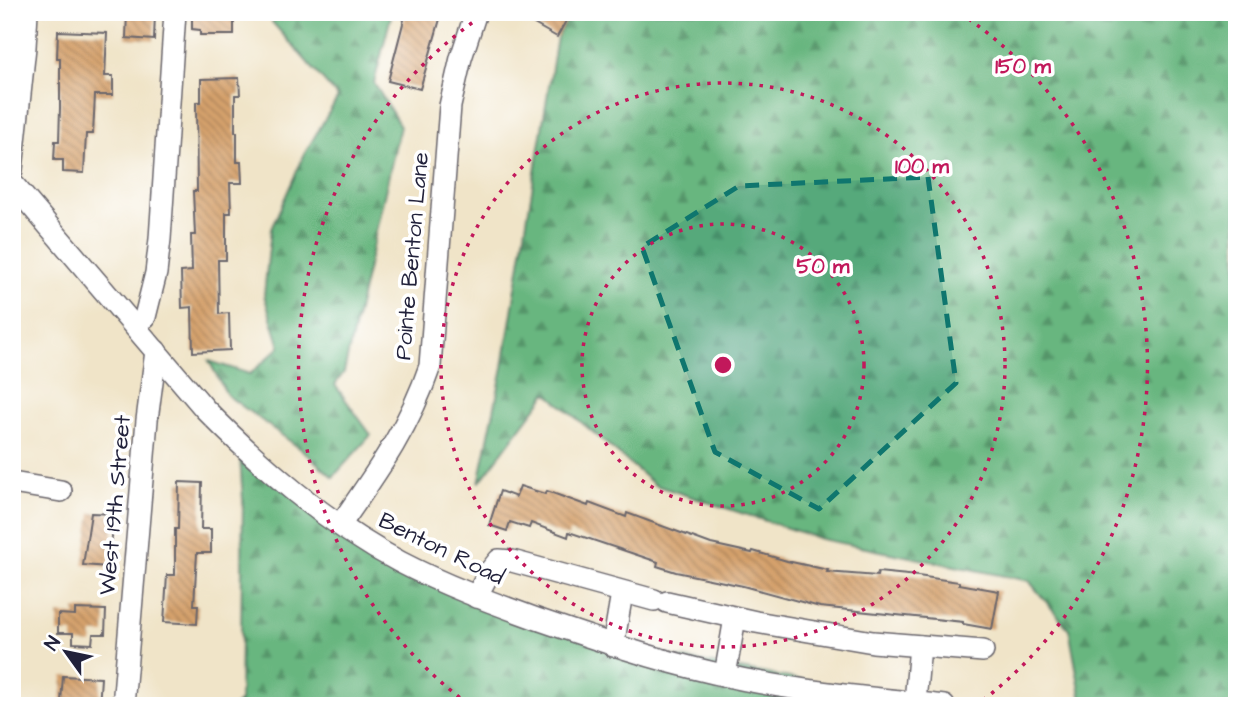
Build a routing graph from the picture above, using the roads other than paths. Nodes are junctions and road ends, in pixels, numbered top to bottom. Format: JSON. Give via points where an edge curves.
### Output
{"nodes":[{"id":1,"x":27,"y":12,"type":"edge"},
{"id":2,"x":175,"y":12,"type":"edge"},
{"id":3,"x":476,"y":12,"type":"edge"},
{"id":4,"x":12,"y":170,"type":"edge"},
{"id":5,"x":12,"y":183,"type":"edge"},
{"id":6,"x":145,"y":317,"type":"dead end"},
{"id":7,"x":156,"y":351,"type":"junction"},
{"id":8,"x":12,"y":483,"type":"edge"},
{"id":9,"x":61,"y":491,"type":"dead end"},
{"id":10,"x":340,"y":525,"type":"junction"},
{"id":11,"x":622,"y":593,"type":"junction"},
{"id":12,"x":475,"y":597,"type":"junction"},
{"id":13,"x":735,"y":618,"type":"junction"},
{"id":14,"x":613,"y":646,"type":"junction"},
{"id":15,"x":920,"y":646,"type":"junction"},
{"id":16,"x":983,"y":651,"type":"dead end"},
{"id":17,"x":725,"y":675,"type":"junction"},
{"id":18,"x":915,"y":702,"type":"junction"},
{"id":19,"x":123,"y":706,"type":"edge"},
{"id":20,"x":944,"y":706,"type":"edge"}],
"edges":[{"from":1,"to":4,"type":"street"},
{"from":2,"to":6,"type":"street","via":[[160,239]]},
{"from":3,"to":10,"type":"street","name":"Pointe Benton Lane","via":[[450,106],[430,366],[395,446]]},
{"from":5,"to":7,"type":"street","name":"Benton Road"},
{"from":7,"to":10,"type":"street","name":"Benton Road","via":[[239,444]]},
{"from":7,"to":19,"type":"street","name":"West 19th Street"},
{"from":8,"to":9,"type":"street"},
{"from":10,"to":12,"type":"street","name":"Benton Road","via":[[399,562]]},
{"from":11,"to":12,"type":"street","via":[[499,560]]},
{"from":11,"to":13,"type":"street"},
{"from":11,"to":14,"type":"street"},
{"from":12,"to":14,"type":"street","name":"Benton Road"},
{"from":13,"to":15,"type":"street"},
{"from":13,"to":17,"type":"street"},
{"from":14,"to":17,"type":"street","name":"Benton Road"},
{"from":15,"to":16,"type":"street"},
{"from":15,"to":18,"type":"street"},
{"from":17,"to":18,"type":"street","name":"Benton Road"},
{"from":18,"to":20,"type":"street","name":"Benton Road"}]}
